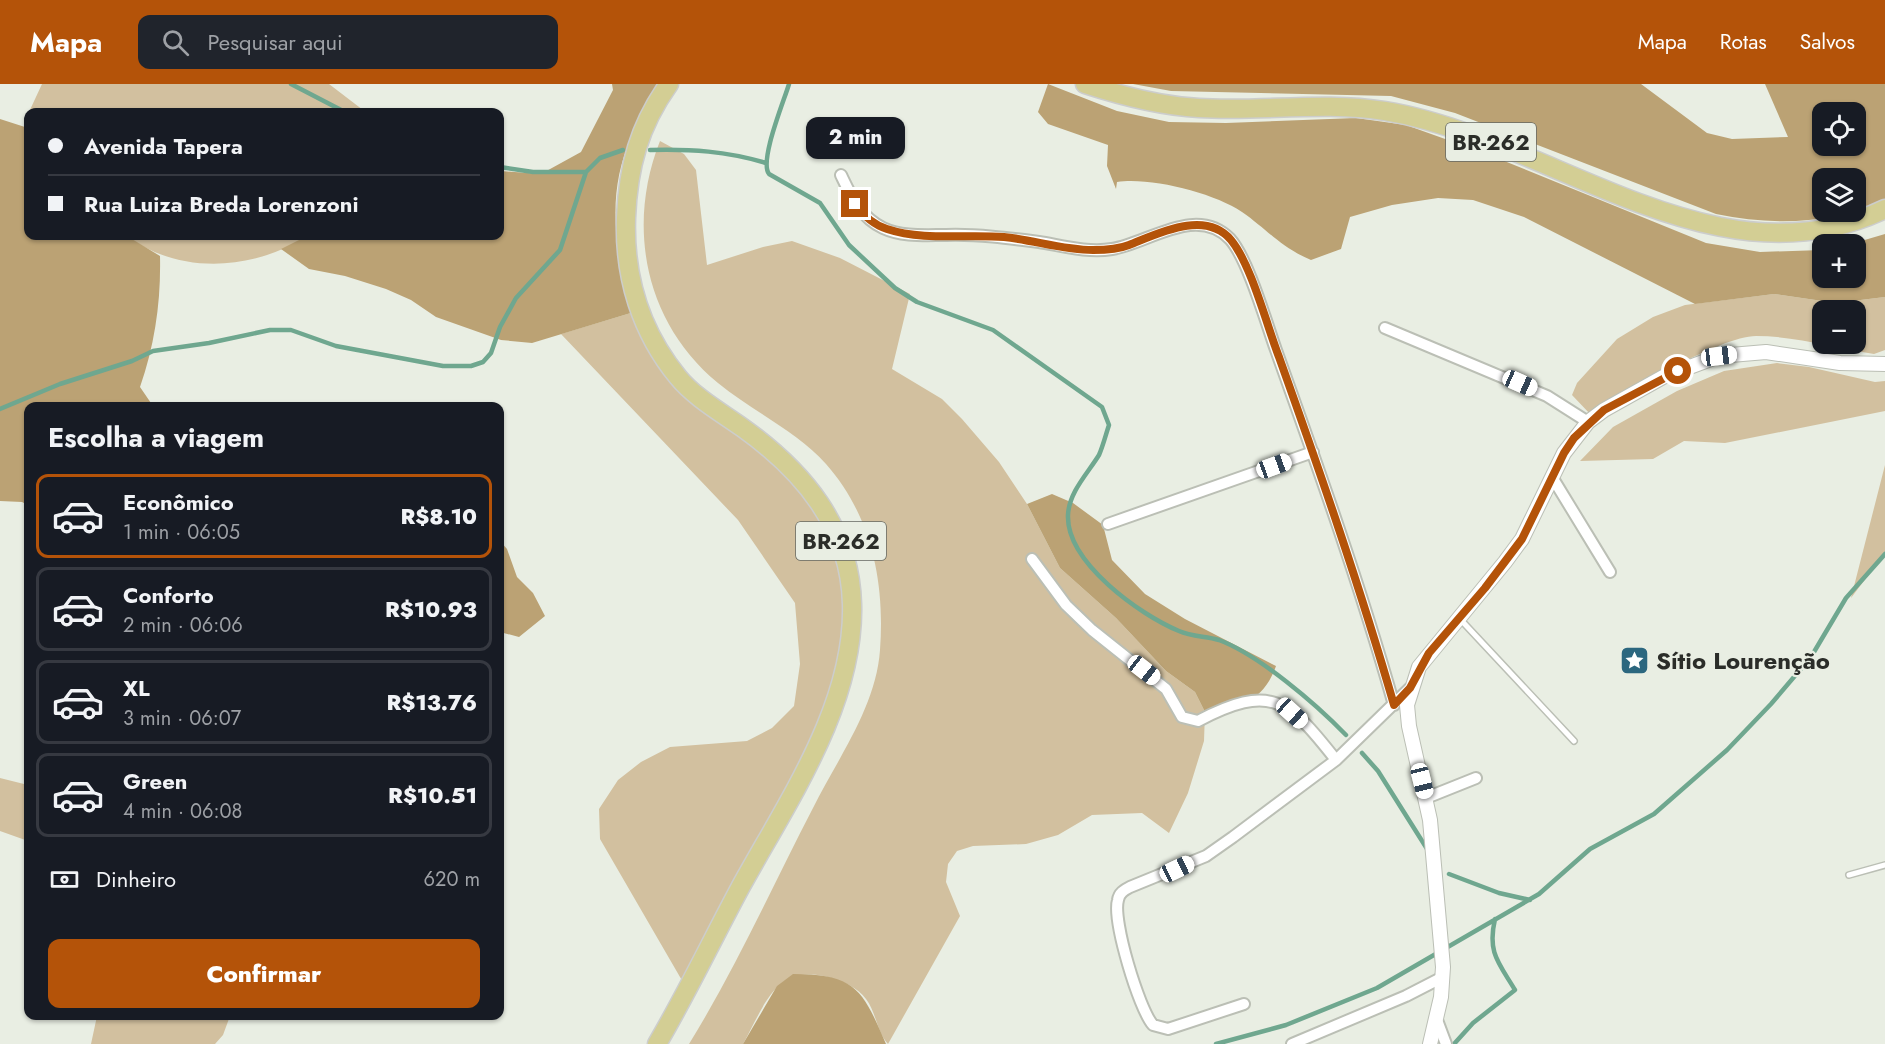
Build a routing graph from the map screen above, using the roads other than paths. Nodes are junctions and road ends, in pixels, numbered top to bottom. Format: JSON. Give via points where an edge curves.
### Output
{"nodes":[{"id":1,"x":669,"y":84,"type":"edge"},
{"id":2,"x":1085,"y":84,"type":"edge"},
{"id":3,"x":841,"y":175,"type":"dead end"},
{"id":4,"x":1885,"y":209,"type":"edge"},
{"id":5,"x":1385,"y":328,"type":"dead end"},
{"id":6,"x":1885,"y":364,"type":"edge"},
{"id":7,"x":1588,"y":422,"type":"junction"},
{"id":8,"x":1313,"y":452,"type":"junction"},
{"id":9,"x":1552,"y":477,"type":"junction"},
{"id":10,"x":1108,"y":524,"type":"dead end"},
{"id":11,"x":1032,"y":559,"type":"dead end"},
{"id":12,"x":1610,"y":572,"type":"dead end"},
{"id":13,"x":1459,"y":617,"type":"junction"},
{"id":14,"x":1410,"y":688,"type":"junction"},
{"id":15,"x":1394,"y":705,"type":"junction"},
{"id":16,"x":1574,"y":741,"type":"dead end"},
{"id":17,"x":1336,"y":760,"type":"junction"},
{"id":18,"x":1476,"y":778,"type":"dead end"},
{"id":19,"x":1426,"y":798,"type":"junction"},
{"id":20,"x":1885,"y":865,"type":"edge"},
{"id":21,"x":1849,"y":875,"type":"dead end"},
{"id":22,"x":1443,"y":972,"type":"junction"},
{"id":23,"x":1244,"y":1004,"type":"dead end"},
{"id":24,"x":1437,"y":1020,"type":"junction"},
{"id":25,"x":657,"y":1044,"type":"edge"},
{"id":26,"x":1292,"y":1044,"type":"edge"},
{"id":27,"x":1430,"y":1044,"type":"edge"},
{"id":28,"x":1446,"y":1044,"type":"edge"}],
"edges":[{"from":1,"to":25,"type":"highway","number":"BR-262","via":[[651,109],[631,165],[625,241],[639,313],[679,379],[773,450],[806,482],[828,513],[841,542],[852,603],[845,675],[837,703]]},
{"from":2,"to":4,"type":"highway","number":"BR-262","via":[[1180,107],[1339,107],[1412,116],[1467,133],[1657,208],[1737,231],[1774,235],[1814,232]]},
{"from":3,"to":8,"type":"street","via":[[861,212],[884,228],[904,234],[1007,238],[1093,250],[1128,246],[1183,226],[1219,231],[1230,240],[1247,273]]},
{"from":5,"to":7,"type":"street","via":[[1547,396]]},
{"from":6,"to":7,"type":"street","via":[[1840,363],[1766,352],[1719,356],[1663,377]]},
{"from":7,"to":9,"type":"street","via":[[1564,453]]},
{"from":8,"to":10,"type":"street"},
{"from":8,"to":15,"type":"street"},
{"from":9,"to":12,"type":"street"},
{"from":9,"to":13,"type":"street","via":[[1522,539]]},
{"from":11,"to":17,"type":"street","via":[[1066,605],[1166,689],[1182,717],[1198,721],[1225,707],[1251,700],[1278,703],[1308,727]]},
{"from":13,"to":14,"type":"street","via":[[1419,668]]},
{"from":13,"to":16,"type":"lane"},
{"from":14,"to":15,"type":"street"},
{"from":14,"to":19,"type":"street","via":[[1409,726]]},
{"from":15,"to":17,"type":"street"},
{"from":17,"to":23,"type":"street","via":[[1206,856],[1130,887],[1118,899],[1120,935],[1153,1025],[1168,1029]]},
{"from":18,"to":19,"type":"street"},
{"from":19,"to":22,"type":"street"},
{"from":20,"to":21,"type":"lane"},
{"from":22,"to":24,"type":"street"},
{"from":22,"to":26,"type":"street","via":[[1396,1001]]},
{"from":24,"to":27,"type":"street"},
{"from":24,"to":28,"type":"street"}]}
